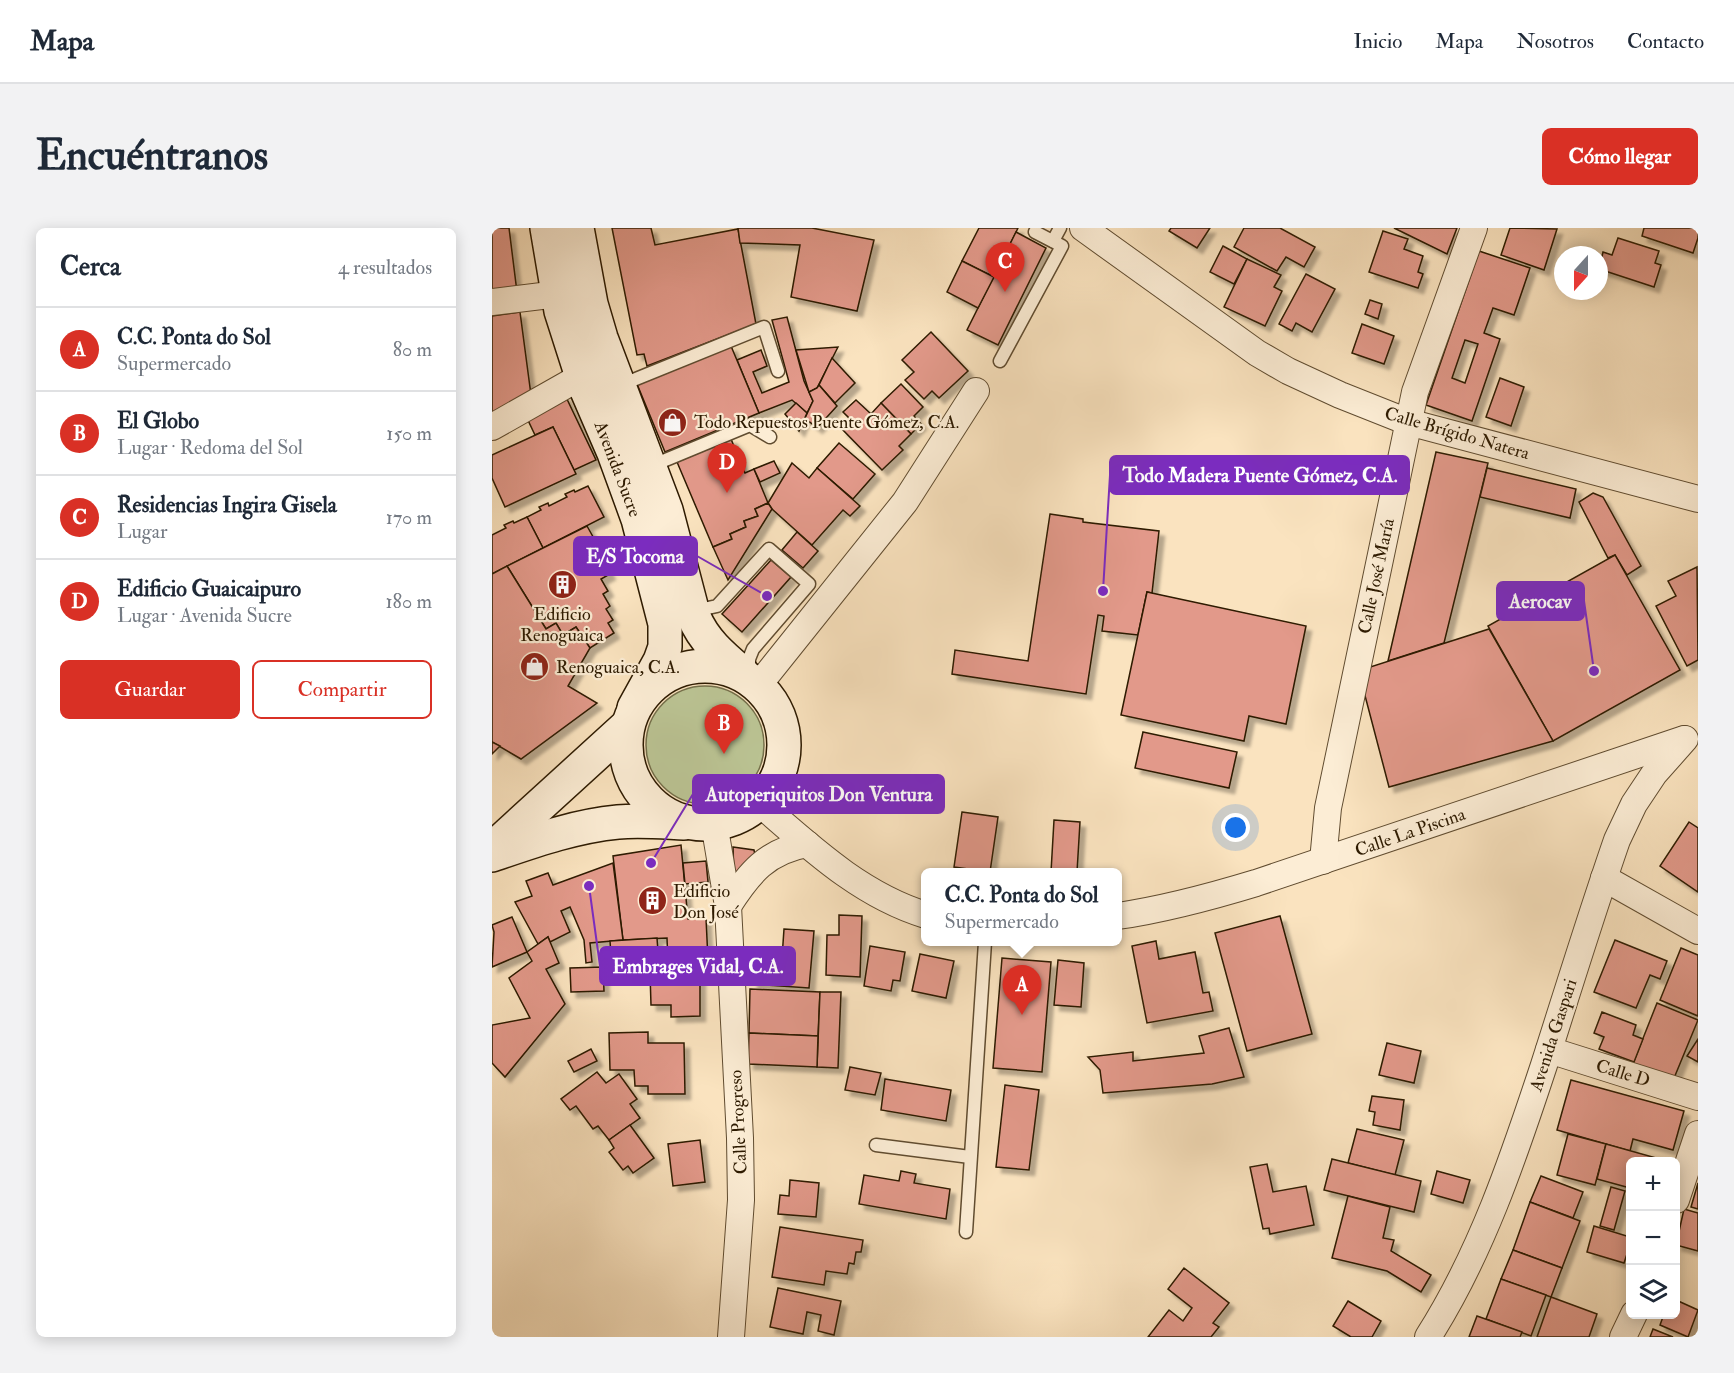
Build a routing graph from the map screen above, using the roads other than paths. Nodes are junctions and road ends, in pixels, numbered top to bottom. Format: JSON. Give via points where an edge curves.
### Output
{"nodes":[{"id":1,"x":547,"y":228,"type":"edge"},
{"id":2,"x":577,"y":228,"type":"edge"},
{"id":3,"x":1060,"y":228,"type":"edge"},
{"id":4,"x":1083,"y":228,"type":"edge"},
{"id":5,"x":1474,"y":228,"type":"edge"},
{"id":6,"x":1035,"y":232,"type":"dead end"},
{"id":7,"x":1053,"y":242,"type":"junction"},
{"id":8,"x":558,"y":294,"type":"junction"},
{"id":9,"x":492,"y":302,"type":"edge"},
{"id":10,"x":1000,"y":361,"type":"dead end"},
{"id":11,"x":778,"y":370,"type":"dead end"},
{"id":12,"x":582,"y":376,"type":"junction"},
{"id":13,"x":618,"y":386,"type":"junction"},
{"id":14,"x":976,"y":391,"type":"dead end"},
{"id":15,"x":1408,"y":422,"type":"junction"},
{"id":16,"x":492,"y":427,"type":"edge"},
{"id":17,"x":770,"y":437,"type":"dead end"},
{"id":18,"x":651,"y":466,"type":"junction"},
{"id":19,"x":1698,"y":499,"type":"edge"},
{"id":20,"x":692,"y":611,"type":"junction"},
{"id":21,"x":753,"y":684,"type":"junction"},
{"id":22,"x":631,"y":717,"type":"junction"},
{"id":23,"x":1691,"y":735,"type":"edge"},
{"id":24,"x":758,"y":802,"type":"junction"},
{"id":25,"x":704,"y":823,"type":"junction"},
{"id":26,"x":807,"y":844,"type":"junction"},
{"id":27,"x":492,"y":849,"type":"edge"},
{"id":28,"x":492,"y":855,"type":"edge"},
{"id":29,"x":1323,"y":861,"type":"junction"},
{"id":30,"x":1604,"y":878,"type":"junction"},
{"id":31,"x":728,"y":906,"type":"junction"},
{"id":32,"x":921,"y":913,"type":"edge"},
{"id":33,"x":1122,"y":916,"type":"edge"},
{"id":34,"x":1698,"y":931,"type":"edge"},
{"id":35,"x":984,"y":946,"type":"edge"},
{"id":36,"x":1549,"y":1050,"type":"junction"},
{"id":37,"x":1698,"y":1096,"type":"edge"},
{"id":38,"x":1698,"y":1134,"type":"edge"},
{"id":39,"x":876,"y":1145,"type":"dead end"},
{"id":40,"x":970,"y":1158,"type":"junction"},
{"id":41,"x":1680,"y":1188,"type":"edge"},
{"id":42,"x":966,"y":1232,"type":"dead end"},
{"id":43,"x":1632,"y":1319,"type":"edge"},
{"id":44,"x":731,"y":1337,"type":"edge"},
{"id":45,"x":1428,"y":1337,"type":"edge"},
{"id":46,"x":1623,"y":1337,"type":"edge"}],
"edges":[{"from":1,"to":8,"type":"street","name":"Avenida Sucre"},
{"from":2,"to":13,"type":"street","name":"Avenida Sucre","via":[[591,304]]},
{"from":3,"to":7,"type":"lane"},
{"from":4,"to":15,"type":"street","name":"Calle Brígido Natera","via":[[1288,371]]},
{"from":5,"to":15,"type":"street","name":"Calle José María","via":[[1415,392]]},
{"from":6,"to":7,"type":"lane"},
{"from":7,"to":10,"type":"lane","via":[[1062,246]]},
{"from":8,"to":9,"type":"street"},
{"from":8,"to":12,"type":"street","name":"Avenida Sucre"},
{"from":11,"to":13,"type":"lane","via":[[764,327]]},
{"from":12,"to":16,"type":"street"},
{"from":12,"to":22,"type":"street","name":"Avenida Sucre","via":[[638,519],[665,624],[665,647],[660,661]]},
{"from":13,"to":18,"type":"street","name":"Avenida Sucre"},
{"from":14,"to":21,"type":"street","via":[[905,502]]},
{"from":15,"to":19,"type":"street","name":"Calle Brígido Natera"},
{"from":15,"to":29,"type":"street","name":"Calle José María","via":[[1328,808]]},
{"from":17,"to":18,"type":"lane","via":[[750,425]]},
{"from":18,"to":20,"type":"street","name":"Avenida Sucre"},
{"from":20,"to":21,"type":"street","name":"Avenida Sucre","via":[[709,642]]},
{"from":20,"to":21,"type":"lane","via":[[717,606],[769,549],[809,585],[753,649],[749,659]]},
{"from":21,"to":22,"type":"street","via":[[723,669],[695,666],[676,671],[646,692]]},
{"from":21,"to":24,"type":"street","via":[[775,709],[784,745],[774,782]]},
{"from":22,"to":25,"type":"street","via":[[626,744],[634,781],[659,809],[676,818]]},
{"from":22,"to":27,"type":"street","name":"Avenida Sucre"},
{"from":23,"to":29,"type":"street","name":"Calle La Piscina"},
{"from":23,"to":30,"type":"street","name":"Avenida Gaspari","via":[[1654,774],[1634,804]]},
{"from":24,"to":25,"type":"street","via":[[733,819]]},
{"from":24,"to":26,"type":"street"},
{"from":25,"to":28,"type":"street","via":[[601,824]]},
{"from":25,"to":31,"type":"street","name":"Calle Progreso"},
{"from":26,"to":31,"type":"street","via":[[789,847],[755,868]]},
{"from":26,"to":32,"type":"street","via":[[881,897]]},
{"from":29,"to":33,"type":"street","name":"Calle La Piscina","via":[[1198,901]]},
{"from":30,"to":34,"type":"street"},
{"from":30,"to":36,"type":"street","name":"Avenida Gaspari"},
{"from":31,"to":44,"type":"street","name":"Calle Progreso","via":[[741,1200]]},
{"from":35,"to":40,"type":"lane"},
{"from":36,"to":37,"type":"street","name":"Calle D"},
{"from":36,"to":45,"type":"street","name":"Avenida Gaspari","via":[[1483,1231]]},
{"from":38,"to":41,"type":"street"},
{"from":39,"to":40,"type":"lane"},
{"from":40,"to":42,"type":"lane"},
{"from":43,"to":46,"type":"street"}]}
